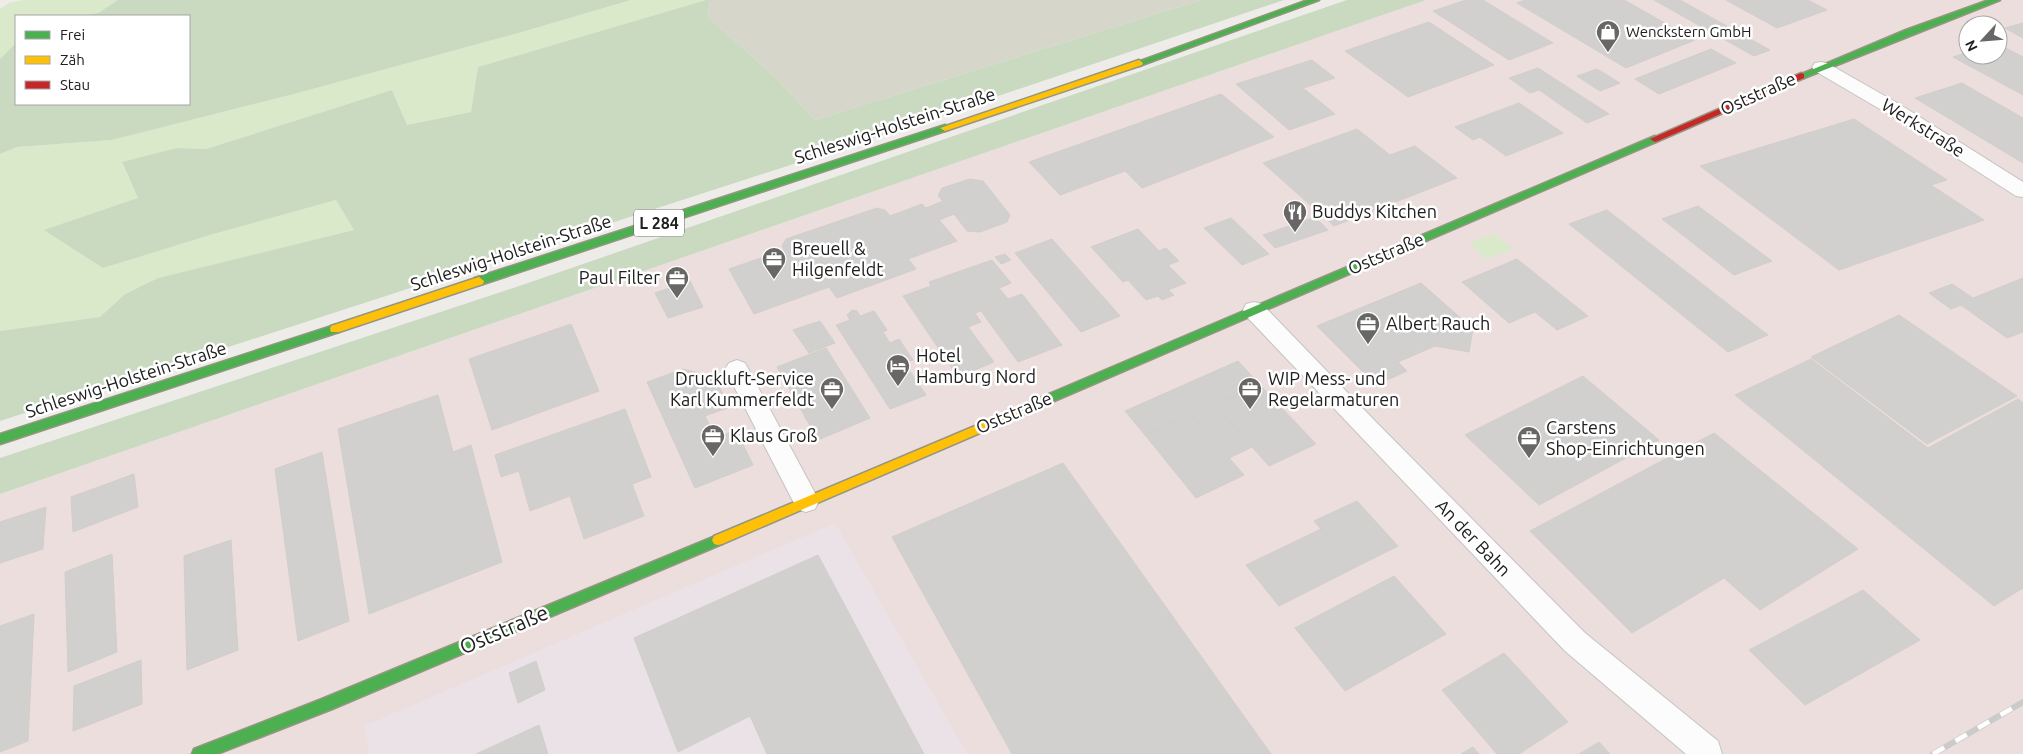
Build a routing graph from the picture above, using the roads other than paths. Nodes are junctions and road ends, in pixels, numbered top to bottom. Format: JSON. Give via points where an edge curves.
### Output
{"nodes":[{"id":1,"x":1315,"y":0,"type":"edge"},
{"id":2,"x":1996,"y":0,"type":"edge"},
{"id":3,"x":1821,"y":67,"type":"junction"},
{"id":4,"x":2023,"y":190,"type":"edge"},
{"id":5,"x":1254,"y":310,"type":"junction"},
{"id":6,"x":737,"y":369,"type":"dead end"},
{"id":7,"x":0,"y":440,"type":"edge"},
{"id":8,"x":806,"y":501,"type":"junction"},
{"id":9,"x":1707,"y":752,"type":"dead end"},
{"id":10,"x":199,"y":754,"type":"edge"}],
"edges":[{"from":1,"to":7,"type":"street","name":"Schleswig-Holstein-Straße","number":"L 284","via":[[1148,60]]},
{"from":2,"to":3,"type":"street","name":"Oststraße"},
{"from":3,"to":4,"type":"street","name":"Werkstraße"},
{"from":3,"to":5,"type":"street","name":"Oststraße"},
{"from":5,"to":8,"type":"street","name":"Oststraße"},
{"from":5,"to":9,"type":"street","name":"An der Bahn","via":[[1575,642]]},
{"from":6,"to":8,"type":"street"},
{"from":8,"to":10,"type":"street","name":"Oststraße","via":[[327,704]]}]}
